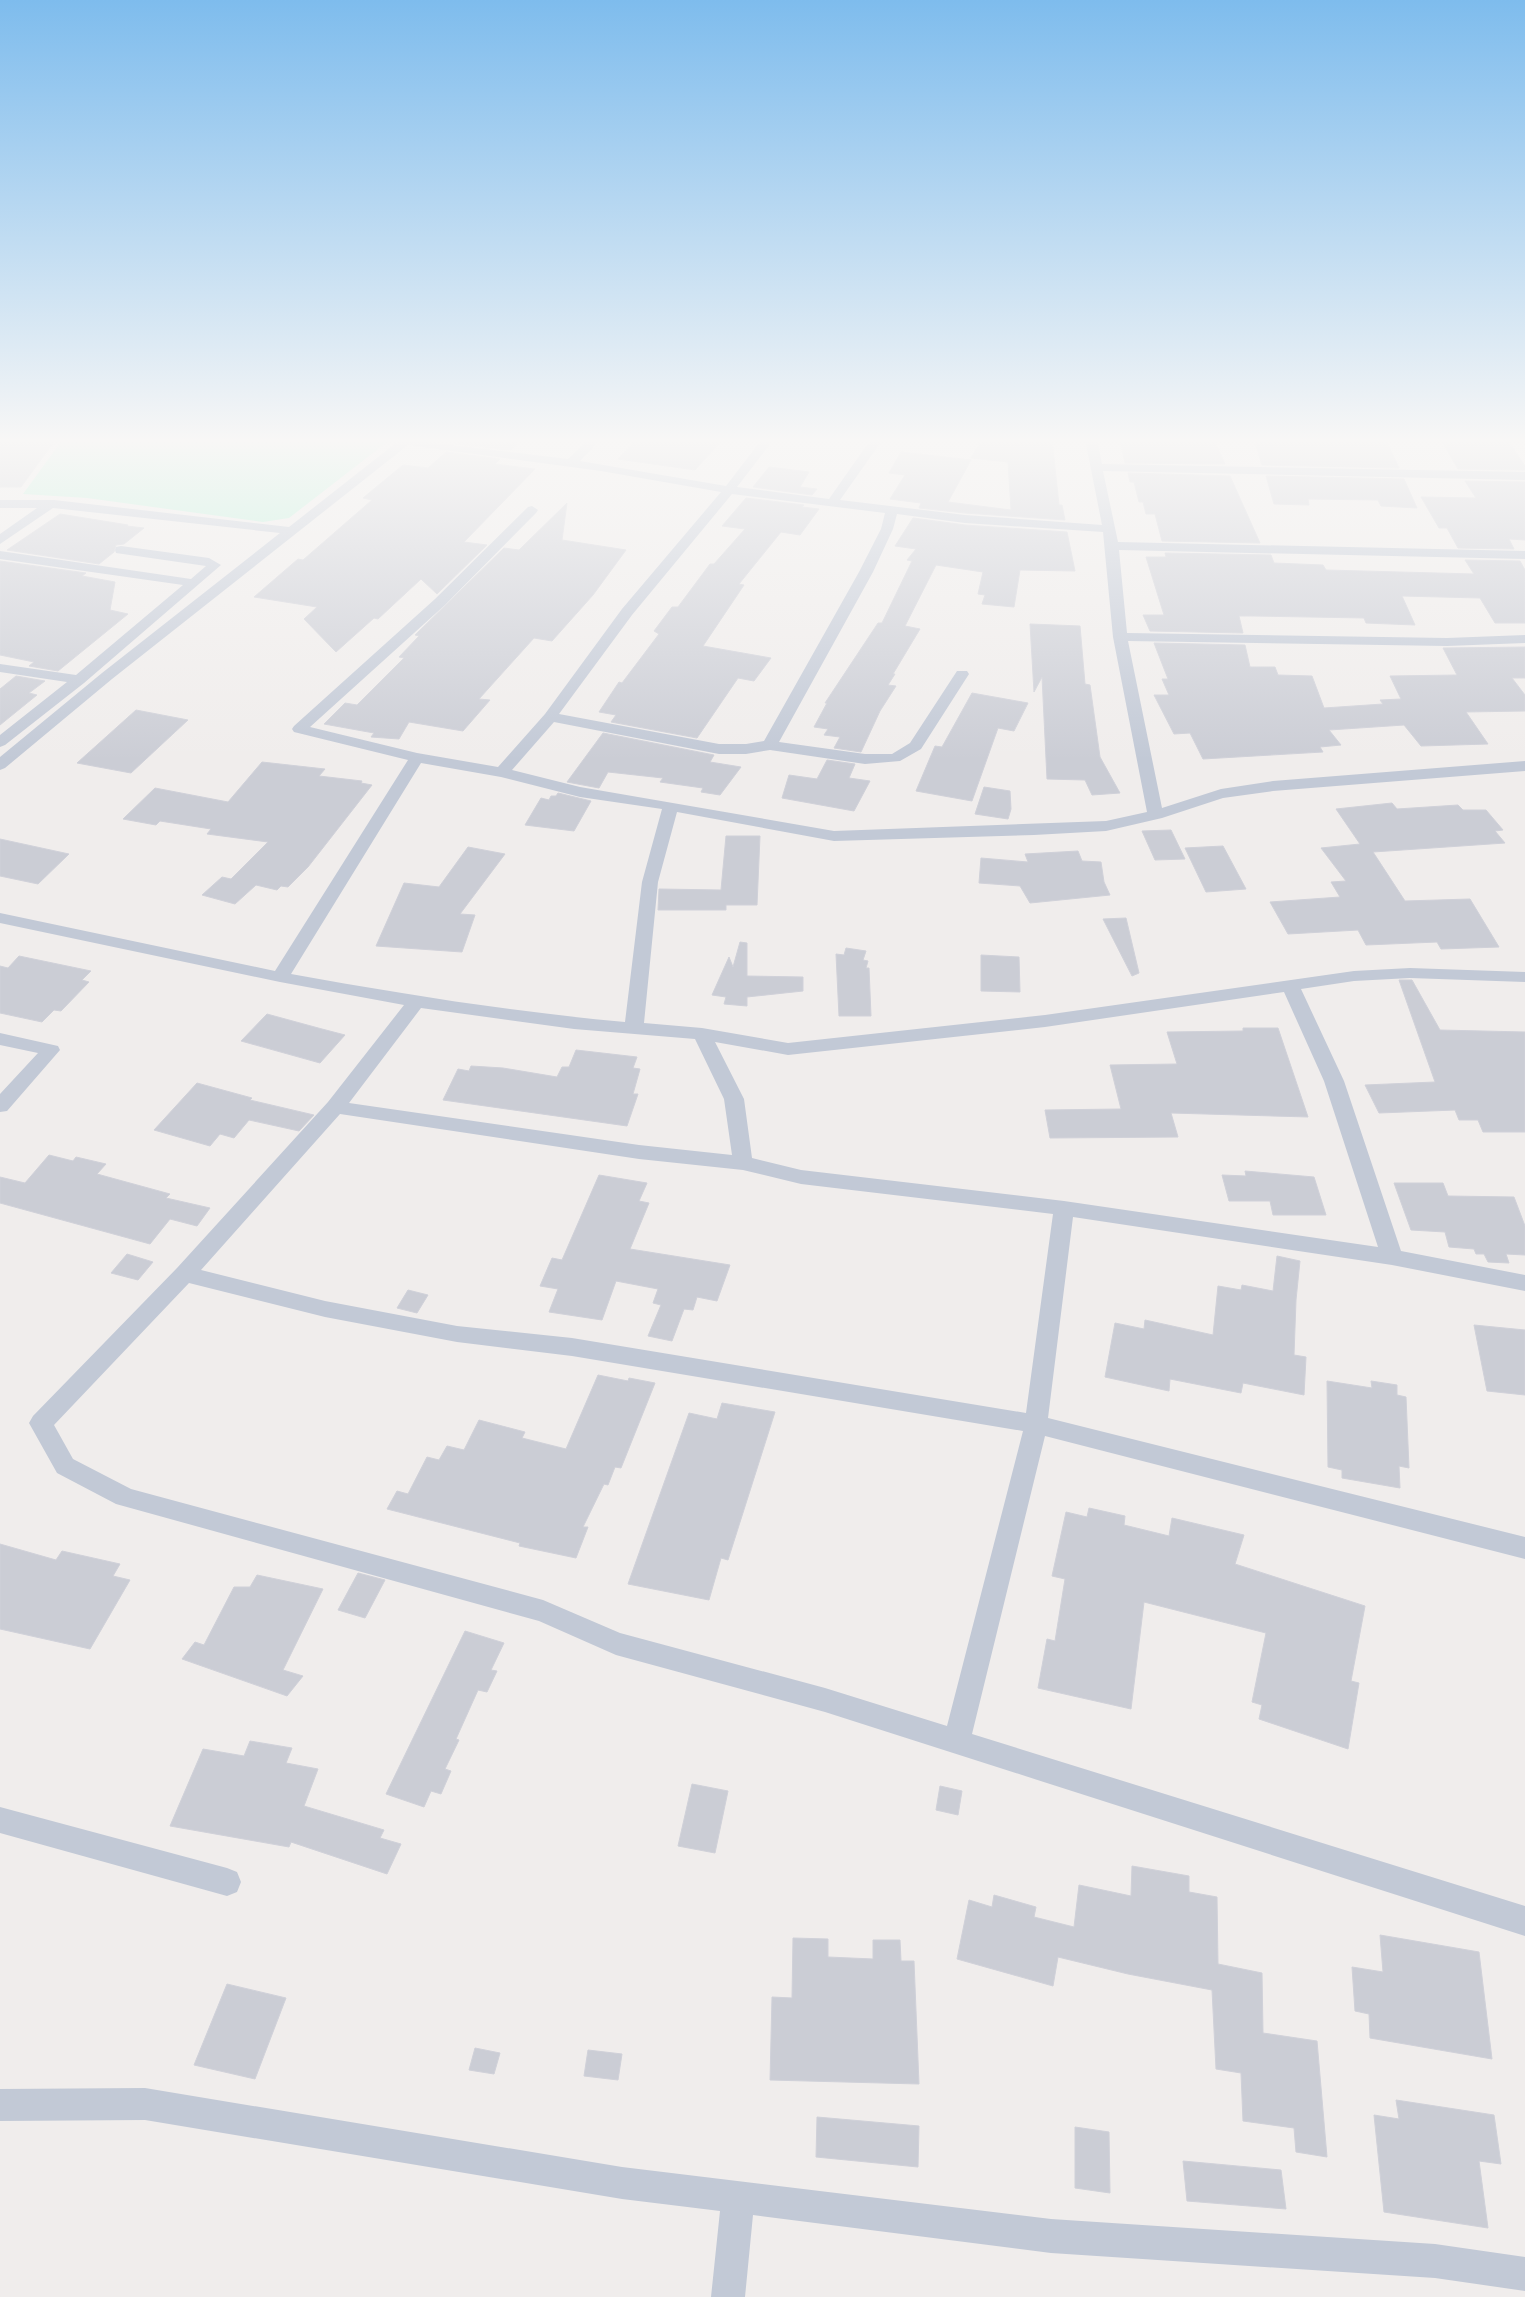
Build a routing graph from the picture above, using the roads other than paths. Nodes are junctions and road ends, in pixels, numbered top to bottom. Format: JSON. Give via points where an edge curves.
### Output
{"nodes":[{"id":1,"x":274,"y":546,"type":"edge"},
{"id":2,"x":496,"y":546,"type":"edge"},
{"id":3,"x":683,"y":546,"type":"edge"},
{"id":4,"x":879,"y":546,"type":"edge"},
{"id":5,"x":1112,"y":546,"type":"edge"},
{"id":6,"x":1121,"y":546,"type":"edge"},
{"id":7,"x":121,"y":550,"type":"dead end"},
{"id":8,"x":0,"y":555,"type":"edge"},
{"id":9,"x":1525,"y":555,"type":"edge"},
{"id":10,"x":194,"y":583,"type":"junction"},
{"id":11,"x":1120,"y":637,"type":"junction"},
{"id":12,"x":1525,"y":639,"type":"edge"},
{"id":13,"x":0,"y":668,"type":"edge"},
{"id":14,"x":962,"y":674,"type":"dead end"},
{"id":15,"x":79,"y":680,"type":"junction"},
{"id":16,"x":550,"y":717,"type":"junction"},
{"id":17,"x":0,"y":742,"type":"edge"},
{"id":18,"x":770,"y":745,"type":"junction"},
{"id":19,"x":418,"y":758,"type":"junction"},
{"id":20,"x":0,"y":765,"type":"edge"},
{"id":21,"x":1525,"y":766,"type":"edge"},
{"id":22,"x":502,"y":772,"type":"junction"},
{"id":23,"x":671,"y":806,"type":"junction"},
{"id":24,"x":1156,"y":815,"type":"junction"},
{"id":25,"x":0,"y":918,"type":"edge"},
{"id":26,"x":280,"y":976,"type":"junction"},
{"id":27,"x":1525,"y":977,"type":"edge"},
{"id":28,"x":1289,"y":984,"type":"junction"},
{"id":29,"x":416,"y":1002,"type":"junction"},
{"id":30,"x":634,"y":1028,"type":"junction"},
{"id":31,"x":702,"y":1034,"type":"junction"},
{"id":32,"x":0,"y":1040,"type":"edge"},
{"id":33,"x":0,"y":1106,"type":"edge"},
{"id":34,"x":335,"y":1107,"type":"junction"},
{"id":35,"x":744,"y":1163,"type":"junction"},
{"id":36,"x":1064,"y":1208,"type":"junction"},
{"id":37,"x":1392,"y":1257,"type":"junction"},
{"id":38,"x":186,"y":1274,"type":"junction"},
{"id":39,"x":1525,"y":1283,"type":"edge"},
{"id":40,"x":1036,"y":1424,"type":"junction"},
{"id":41,"x":1525,"y":1548,"type":"edge"},
{"id":42,"x":957,"y":1741,"type":"junction"},
{"id":43,"x":0,"y":1820,"type":"edge"},
{"id":44,"x":227,"y":1882,"type":"dead end"},
{"id":45,"x":1525,"y":1922,"type":"edge"},
{"id":46,"x":0,"y":2105,"type":"edge"},
{"id":47,"x":738,"y":2198,"type":"junction"},
{"id":48,"x":1525,"y":2274,"type":"edge"},
{"id":49,"x":728,"y":2297,"type":"edge"}],
"edges":[{"from":1,"to":20,"type":"street","via":[[107,676]]},
{"from":2,"to":19,"type":"street","via":[[440,602],[300,729]]},
{"from":3,"to":16,"type":"street","via":[[627,612]]},
{"from":4,"to":18,"type":"street"},
{"from":5,"to":11,"type":"street"},
{"from":6,"to":9,"type":"street"},
{"from":7,"to":10,"type":"street","via":[[215,565]]},
{"from":8,"to":10,"type":"street"},
{"from":10,"to":15,"type":"street"},
{"from":11,"to":12,"type":"street","via":[[1447,642]]},
{"from":11,"to":24,"type":"street"},
{"from":13,"to":15,"type":"street"},
{"from":14,"to":18,"type":"street","via":[[916,746],[895,758],[865,759]]},
{"from":15,"to":17,"type":"street"},
{"from":16,"to":18,"type":"street","via":[[719,749]]},
{"from":16,"to":22,"type":"street"},
{"from":19,"to":22,"type":"street"},
{"from":19,"to":26,"type":"street"},
{"from":21,"to":24,"type":"street","via":[[1273,786],[1221,794]]},
{"from":22,"to":23,"type":"street","via":[[580,792]]},
{"from":23,"to":24,"type":"street","via":[[834,836],[1097,826]]},
{"from":23,"to":30,"type":"street","via":[[650,882]]},
{"from":25,"to":26,"type":"street"},
{"from":26,"to":29,"type":"street"},
{"from":27,"to":28,"type":"street","via":[[1410,973]]},
{"from":28,"to":31,"type":"street","via":[[1045,1021],[788,1048]]},
{"from":28,"to":37,"type":"street","via":[[1334,1081]]},
{"from":29,"to":30,"type":"street"},
{"from":29,"to":34,"type":"street"},
{"from":30,"to":31,"type":"street"},
{"from":31,"to":35,"type":"street","via":[[734,1099]]},
{"from":32,"to":33,"type":"street","via":[[51,1050]]},
{"from":34,"to":35,"type":"street","via":[[639,1152]]},
{"from":34,"to":38,"type":"street"},
{"from":35,"to":36,"type":"street","via":[[801,1177]]},
{"from":36,"to":37,"type":"street"},
{"from":36,"to":40,"type":"street"},
{"from":37,"to":39,"type":"street"},
{"from":38,"to":40,"type":"street","via":[[325,1309],[457,1334],[572,1347]]},
{"from":38,"to":42,"type":"street","via":[[41,1423],[66,1466],[125,1497],[543,1612],[616,1643],[825,1700]]},
{"from":40,"to":41,"type":"street"},
{"from":40,"to":42,"type":"street"},
{"from":42,"to":45,"type":"street"},
{"from":43,"to":44,"type":"street"},
{"from":46,"to":47,"type":"street","via":[[145,2104],[622,2183]]},
{"from":47,"to":48,"type":"street","via":[[1051,2236],[1436,2261]]},
{"from":47,"to":49,"type":"street"}]}
